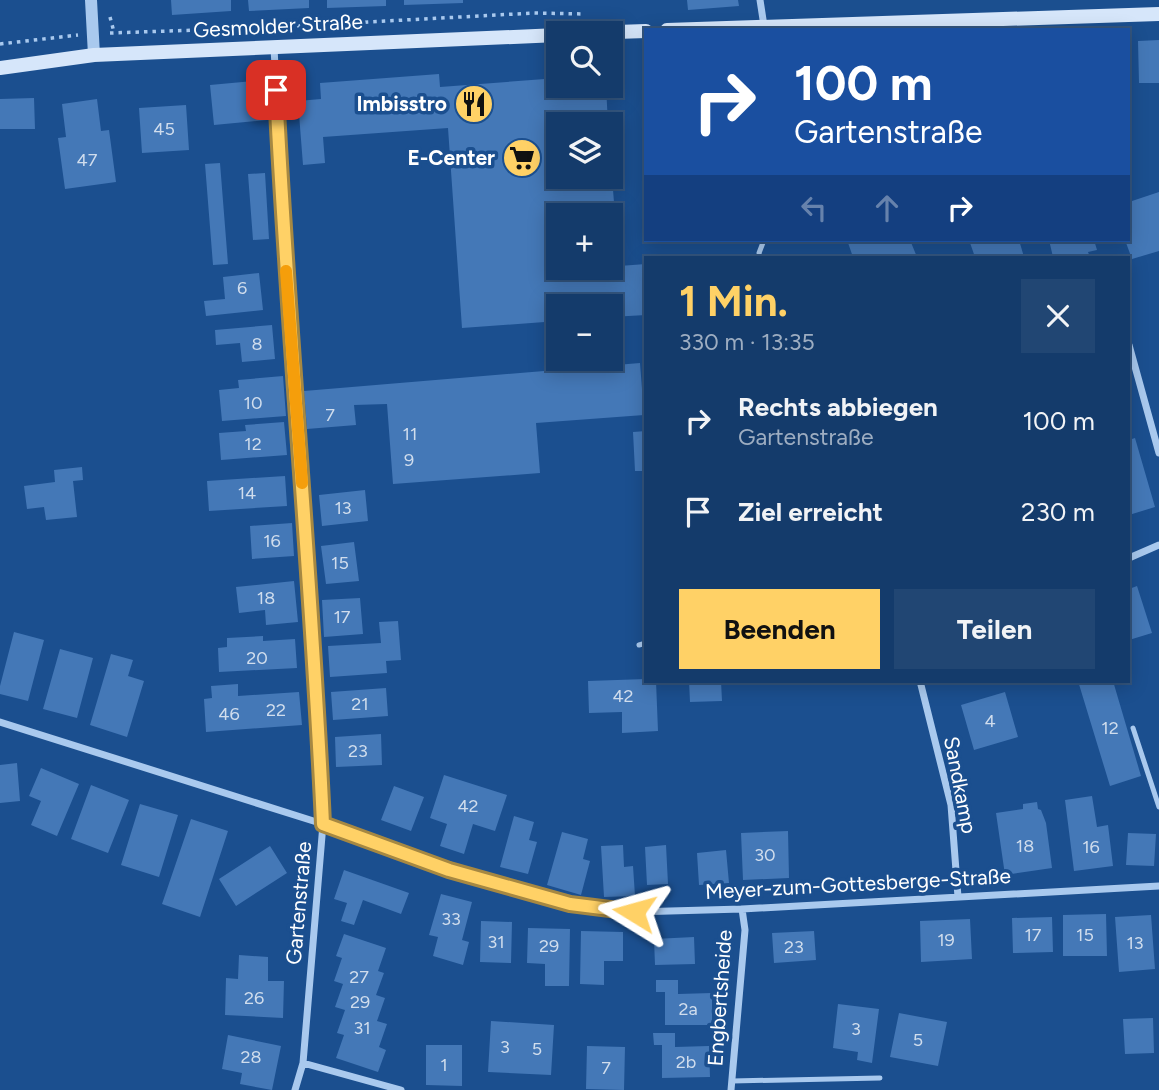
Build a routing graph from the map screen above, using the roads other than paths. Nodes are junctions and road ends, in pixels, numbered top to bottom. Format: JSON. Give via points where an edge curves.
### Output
{"nodes":[{"id":1,"x":91,"y":0,"type":"edge"},
{"id":2,"x":760,"y":0,"type":"edge"},
{"id":3,"x":1159,"y":15,"type":"edge"},
{"id":4,"x":764,"y":28,"type":"edge"},
{"id":5,"x":644,"y":31,"type":"edge"},
{"id":6,"x":623,"y":32,"type":"edge"},
{"id":7,"x":546,"y":35,"type":"edge"},
{"id":8,"x":274,"y":47,"type":"junction"},
{"id":9,"x":94,"y":55,"type":"junction"},
{"id":10,"x":0,"y":68,"type":"edge"},
{"id":11,"x":1130,"y":349,"type":"edge"},
{"id":12,"x":1159,"y":453,"type":"edge"},
{"id":13,"x":1159,"y":545,"type":"edge"},
{"id":14,"x":1130,"y":558,"type":"edge"},
{"id":15,"x":920,"y":683,"type":"edge"},
{"id":16,"x":0,"y":722,"type":"edge"},
{"id":17,"x":1133,"y":729,"type":"dead end"},
{"id":18,"x":1159,"y":807,"type":"edge"},
{"id":19,"x":323,"y":824,"type":"junction"},
{"id":20,"x":1159,"y":886,"type":"edge"},
{"id":21,"x":958,"y":897,"type":"junction"},
{"id":22,"x":742,"y":909,"type":"junction"},
{"id":23,"x":303,"y":1063,"type":"junction"},
{"id":24,"x":880,"y":1078,"type":"dead end"},
{"id":25,"x":732,"y":1081,"type":"junction"},
{"id":26,"x":295,"y":1090,"type":"edge"},
{"id":27,"x":401,"y":1090,"type":"edge"},
{"id":28,"x":731,"y":1090,"type":"edge"}],
"edges":[{"from":1,"to":9,"type":"street"},
{"from":2,"to":4,"type":"street"},
{"from":3,"to":4,"type":"main road"},
{"from":5,"to":6,"type":"main road"},
{"from":7,"to":8,"type":"main road","name":"Gesmolder Straße"},
{"from":8,"to":9,"type":"main road","name":"Gesmolder Straße"},
{"from":8,"to":19,"type":"street","name":"Gartenstraße"},
{"from":9,"to":10,"type":"main road","name":"Gesmolder Straße"},
{"from":11,"to":12,"type":"street"},
{"from":13,"to":14,"type":"street"},
{"from":15,"to":21,"type":"street","name":"Sandkamp","via":[[951,805]]},
{"from":16,"to":19,"type":"street","name":"Meyer-zum-Gottesberge-Straße"},
{"from":17,"to":18,"type":"lane"},
{"from":19,"to":22,"type":"street","name":"Meyer-zum-Gottesberge-Straße","via":[[449,870],[570,904],[634,912]]},
{"from":19,"to":23,"type":"street","name":"Gartenstraße"},
{"from":20,"to":21,"type":"street","name":"Meyer-zum-Gottesberge-Straße"},
{"from":21,"to":22,"type":"street","name":"Meyer-zum-Gottesberge-Straße"},
{"from":22,"to":25,"type":"street","name":"Engbertsheide","via":[[745,930]]},
{"from":23,"to":26,"type":"street","name":"Gartenstraße"},
{"from":23,"to":27,"type":"street"},
{"from":24,"to":25,"type":"lane"},
{"from":25,"to":28,"type":"street","name":"Engbertsheide"}]}
